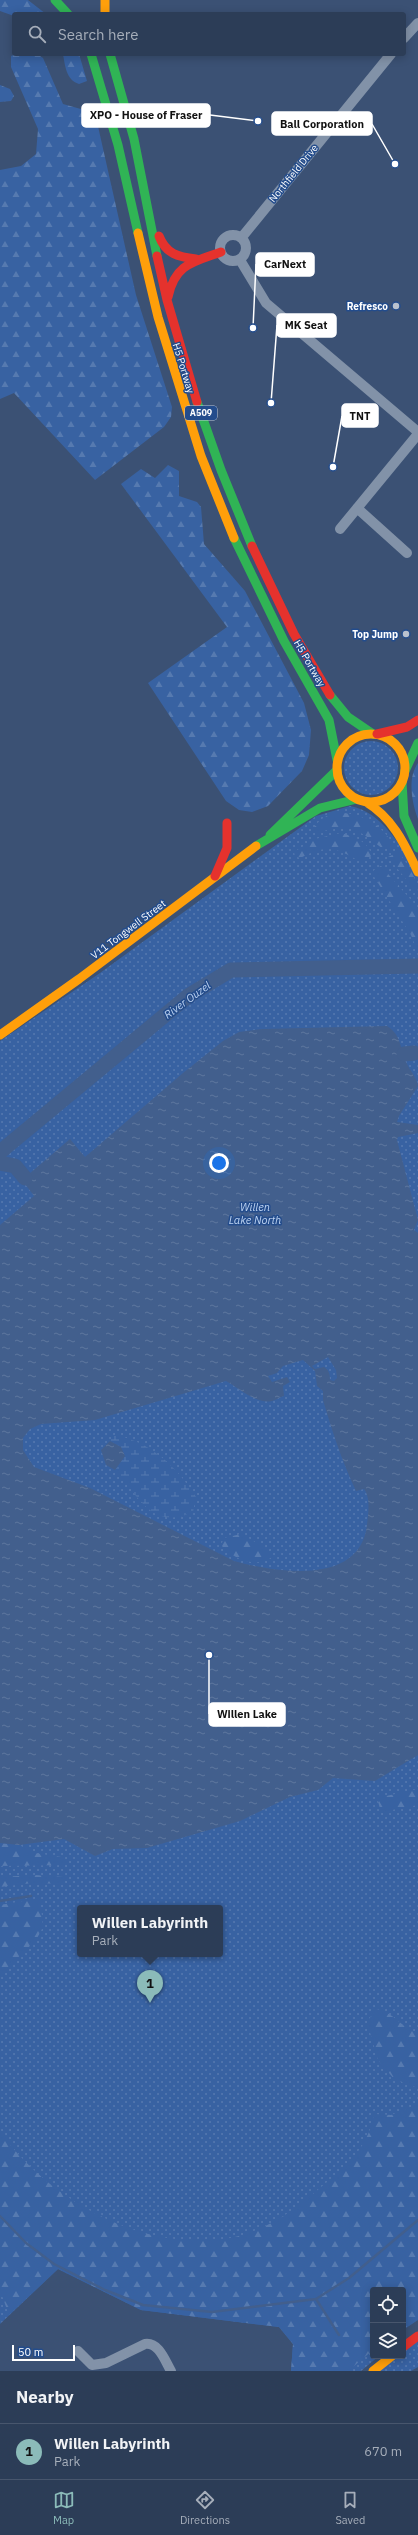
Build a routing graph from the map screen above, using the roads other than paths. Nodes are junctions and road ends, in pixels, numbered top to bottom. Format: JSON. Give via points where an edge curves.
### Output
{"nodes":[{"id":1,"x":55,"y":0,"type":"edge"},
{"id":2,"x":106,"y":0,"type":"edge"},
{"id":3,"x":66,"y":12,"type":"edge"},
{"id":4,"x":104,"y":12,"type":"edge"},
{"id":5,"x":418,"y":23,"type":"edge"},
{"id":6,"x":406,"y":36,"type":"edge"},
{"id":7,"x":91,"y":56,"type":"edge"},
{"id":8,"x":111,"y":56,"type":"edge"},
{"id":9,"x":388,"y":56,"type":"edge"},
{"id":10,"x":149,"y":211,"type":"junction"},
{"id":11,"x":242,"y":237,"type":"junction"},
{"id":12,"x":220,"y":252,"type":"junction"},
{"id":13,"x":196,"y":259,"type":"junction"},
{"id":14,"x":240,"y":260,"type":"junction"},
{"id":15,"x":167,"y":299,"type":"junction"},
{"id":16,"x":418,"y":433,"type":"edge"},
{"id":17,"x":358,"y":508,"type":"junction"},
{"id":18,"x":340,"y":529,"type":"dead end"},
{"id":19,"x":407,"y":553,"type":"dead end"},
{"id":20,"x":418,"y":720,"type":"edge"},
{"id":21,"x":375,"y":734,"type":"junction"},
{"id":22,"x":418,"y":743,"type":"edge"},
{"id":23,"x":337,"y":760,"type":"junction"},
{"id":24,"x":337,"y":770,"type":"junction"},
{"id":25,"x":405,"y":771,"type":"junction"},
{"id":26,"x":402,"y":782,"type":"junction"},
{"id":27,"x":361,"y":801,"type":"junction"},
{"id":28,"x":228,"y":823,"type":"dead end"},
{"id":29,"x":267,"y":838,"type":"junction"},
{"id":30,"x":417,"y":847,"type":"edge"},
{"id":31,"x":418,"y":872,"type":"edge"},
{"id":32,"x":215,"y":877,"type":"junction"},
{"id":33,"x":0,"y":1035,"type":"edge"},
{"id":34,"x":418,"y":2336,"type":"edge"},
{"id":35,"x":406,"y":2345,"type":"edge"},
{"id":36,"x":78,"y":2351,"type":"dead end"},
{"id":37,"x":388,"y":2359,"type":"edge"},
{"id":38,"x":171,"y":2371,"type":"edge"},
{"id":39,"x":373,"y":2371,"type":"edge"}],
"edges":[{"from":1,"to":3,"type":"main road"},
{"from":2,"to":4,"type":"main road"},
{"from":5,"to":6,"type":"street"},
{"from":7,"to":23,"type":"main road","name":"H5 Portway","number":"A509","via":[[118,145],[158,318],[201,456],[242,557],[284,641],[329,720]]},
{"from":8,"to":10,"type":"main road","name":"H5 Portway","number":"A509","via":[[131,125]]},
{"from":9,"to":11,"type":"street","name":"Northfield Drive"},
{"from":10,"to":13,"type":"main road","number":"A509","via":[[165,250],[173,255]]},
{"from":10,"to":15,"type":"main road","name":"H5 Portway","number":"A509"},
{"from":11,"to":12,"type":"street","via":[[234,234],[226,236],[221,243]]},
{"from":11,"to":14,"type":"street","via":[[247,249]]},
{"from":12,"to":13,"type":"main road"},
{"from":12,"to":14,"type":"street","via":[[229,260]]},
{"from":13,"to":15,"type":"main road","via":[[179,269],[169,287]]},
{"from":14,"to":16,"type":"street","via":[[266,303]]},
{"from":15,"to":21,"type":"main road","name":"H5 Portway","number":"A509","via":[[207,429],[264,574],[304,651],[337,704],[352,722]]},
{"from":16,"to":17,"type":"street"},
{"from":17,"to":18,"type":"street"},
{"from":17,"to":19,"type":"street"},
{"from":20,"to":21,"type":"main road","via":[[407,726]]},
{"from":21,"to":23,"type":"main road","via":[[358,736],[350,740]]},
{"from":21,"to":25,"type":"main road","number":"A509","via":[[389,739],[398,747],[405,763]]},
{"from":22,"to":25,"type":"main road"},
{"from":23,"to":24,"type":"main road","number":"A509"},
{"from":24,"to":27,"type":"main road","number":"A509","via":[[343,788]]},
{"from":24,"to":29,"type":"main road","name":"V11 Tongwell Street","via":[[324,785],[283,818]]},
{"from":25,"to":26,"type":"main road","number":"A509"},
{"from":26,"to":27,"type":"main road","number":"A509","via":[[387,798],[377,802]]},
{"from":26,"to":30,"type":"main road","number":"A509","via":[[402,807]]},
{"from":27,"to":29,"type":"main road","name":"V11 Tongwell Street","via":[[334,802],[322,806],[290,828]]},
{"from":27,"to":31,"type":"main road","number":"A509","via":[[380,811],[396,832]]},
{"from":28,"to":32,"type":"main road","via":[[227,848]]},
{"from":29,"to":32,"type":"main road","name":"V11 Tongwell Street"},
{"from":32,"to":33,"type":"main road","name":"V11 Tongwell Street","via":[[79,980]]},
{"from":34,"to":35,"type":"main road"},
{"from":36,"to":38,"type":"street","via":[[92,2365],[106,2363],[145,2344],[152,2344],[158,2349]]},
{"from":37,"to":39,"type":"main road"}]}
